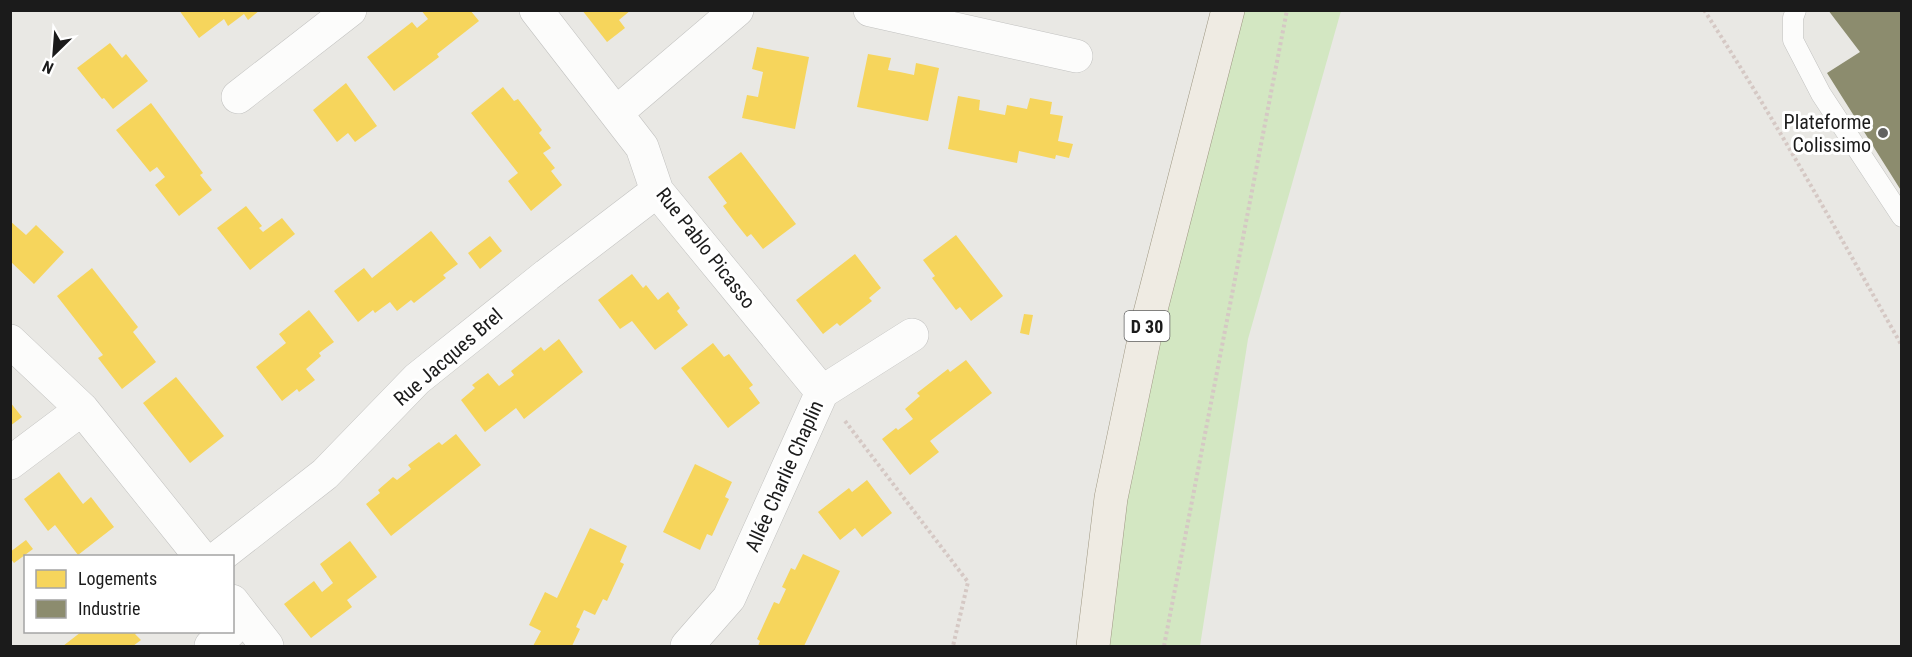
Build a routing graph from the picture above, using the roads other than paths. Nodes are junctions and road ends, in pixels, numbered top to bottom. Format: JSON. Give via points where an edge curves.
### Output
{"nodes":[{"id":1,"x":350,"y":10,"type":"edge"},
{"id":2,"x":536,"y":10,"type":"edge"},
{"id":3,"x":737,"y":10,"type":"edge"},
{"id":4,"x":870,"y":10,"type":"edge"},
{"id":5,"x":1228,"y":10,"type":"edge"},
{"id":6,"x":1796,"y":10,"type":"edge"},
{"id":7,"x":1076,"y":56,"type":"dead end"},
{"id":8,"x":238,"y":98,"type":"dead end"},
{"id":9,"x":616,"y":113,"type":"junction"},
{"id":10,"x":657,"y":191,"type":"junction"},
{"id":11,"x":1902,"y":217,"type":"edge"},
{"id":12,"x":912,"y":335,"type":"dead end"},
{"id":13,"x":10,"y":341,"type":"edge"},
{"id":14,"x":822,"y":392,"type":"junction"},
{"id":15,"x":82,"y":409,"type":"junction"},
{"id":16,"x":10,"y":463,"type":"edge"},
{"id":17,"x":200,"y":555,"type":"edge"},
{"id":18,"x":221,"y":555,"type":"edge"},
{"id":19,"x":235,"y":620,"type":"edge"},
{"id":20,"x":223,"y":633,"type":"edge"},
{"id":21,"x":211,"y":646,"type":"edge"},
{"id":22,"x":267,"y":646,"type":"edge"},
{"id":23,"x":687,"y":646,"type":"edge"},
{"id":24,"x":1093,"y":646,"type":"edge"}],
"edges":[{"from":1,"to":8,"type":"street"},
{"from":2,"to":9,"type":"street","name":"Rue Pablo Picasso"},
{"from":3,"to":9,"type":"street"},
{"from":4,"to":7,"type":"street"},
{"from":5,"to":24,"type":"main road","number":"D 30","via":[[1148,321],[1111,498]]},
{"from":6,"to":11,"type":"lane","via":[[1792,18],[1793,40],[1821,94]]},
{"from":9,"to":10,"type":"street","name":"Rue Pablo Picasso","via":[[642,147]]},
{"from":10,"to":14,"type":"street","name":"Rue Pablo Picasso"},
{"from":10,"to":18,"type":"street","name":"Rue Jacques Brel","via":[[417,379],[325,474]]},
{"from":12,"to":14,"type":"street","name":"Allée Charlie Chaplin"},
{"from":13,"to":15,"type":"street"},
{"from":14,"to":23,"type":"street","name":"Allée Charlie Chaplin","via":[[729,598]]},
{"from":15,"to":16,"type":"street"},
{"from":15,"to":17,"type":"street"},
{"from":19,"to":22,"type":"street"},
{"from":20,"to":21,"type":"street"}]}
